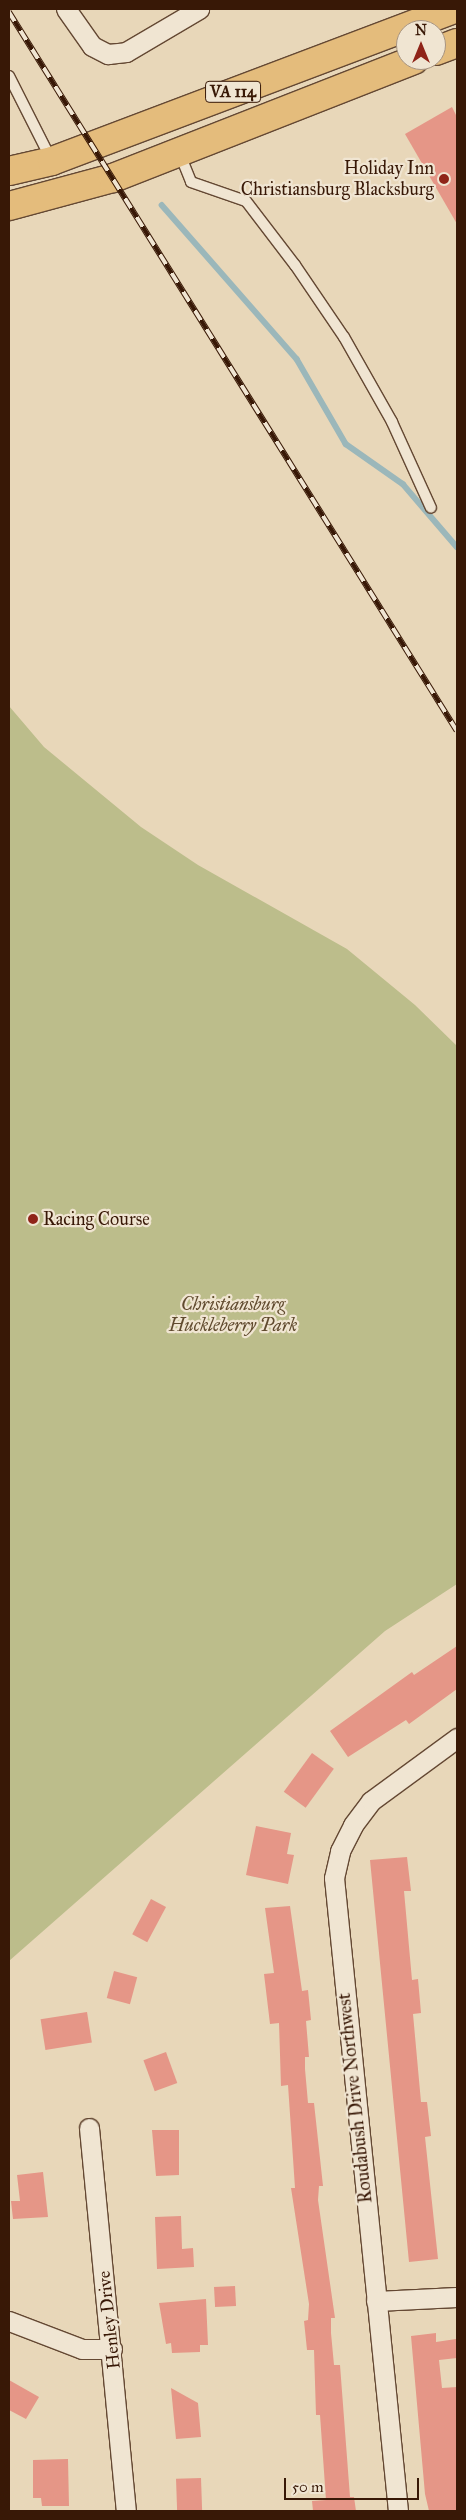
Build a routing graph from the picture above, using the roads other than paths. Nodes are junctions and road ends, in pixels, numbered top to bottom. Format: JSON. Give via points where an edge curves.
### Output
{"nodes":[{"id":1,"x":66,"y":9,"type":"edge"},
{"id":2,"x":198,"y":9,"type":"edge"},
{"id":3,"x":455,"y":9,"type":"edge"},
{"id":4,"x":396,"y":67,"type":"edge"},
{"id":5,"x":9,"y":76,"type":"edge"},
{"id":6,"x":178,"y":150,"type":"junction"},
{"id":7,"x":52,"y":162,"type":"junction"},
{"id":8,"x":9,"y":171,"type":"edge"},
{"id":9,"x":9,"y":206,"type":"edge"},
{"id":10,"x":431,"y":508,"type":"dead end"},
{"id":11,"x":457,"y":1738,"type":"edge"},
{"id":12,"x":89,"y":2128,"type":"dead end"},
{"id":13,"x":457,"y":2297,"type":"edge"},
{"id":14,"x":376,"y":2301,"type":"junction"},
{"id":15,"x":9,"y":2321,"type":"edge"},
{"id":16,"x":112,"y":2349,"type":"junction"},
{"id":17,"x":126,"y":2511,"type":"edge"},
{"id":18,"x":398,"y":2511,"type":"edge"}],
"edges":[{"from":1,"to":2,"type":"street","via":[[92,46],[108,54],[126,52]]},
{"from":3,"to":7,"type":"main road","number":"VA 114"},
{"from":4,"to":6,"type":"main road","number":"VA 114"},
{"from":5,"to":7,"type":"lane"},
{"from":6,"to":9,"type":"main road","number":"VA 114","via":[[113,178]]},
{"from":6,"to":10,"type":"lane","via":[[191,182],[246,201],[295,265],[349,346],[392,422]]},
{"from":7,"to":8,"type":"main road","number":"VA 114"},
{"from":11,"to":14,"type":"street","name":"Roudabush Drive Northwest","via":[[371,1801],[353,1824],[340,1851],[334,1878]]},
{"from":12,"to":16,"type":"street","name":"Henley Drive"},
{"from":13,"to":14,"type":"street"},
{"from":14,"to":18,"type":"street","name":"Roudabush Drive Northwest"},
{"from":15,"to":16,"type":"street","via":[[82,2349]]},
{"from":16,"to":17,"type":"street","name":"Henley Drive"}]}
